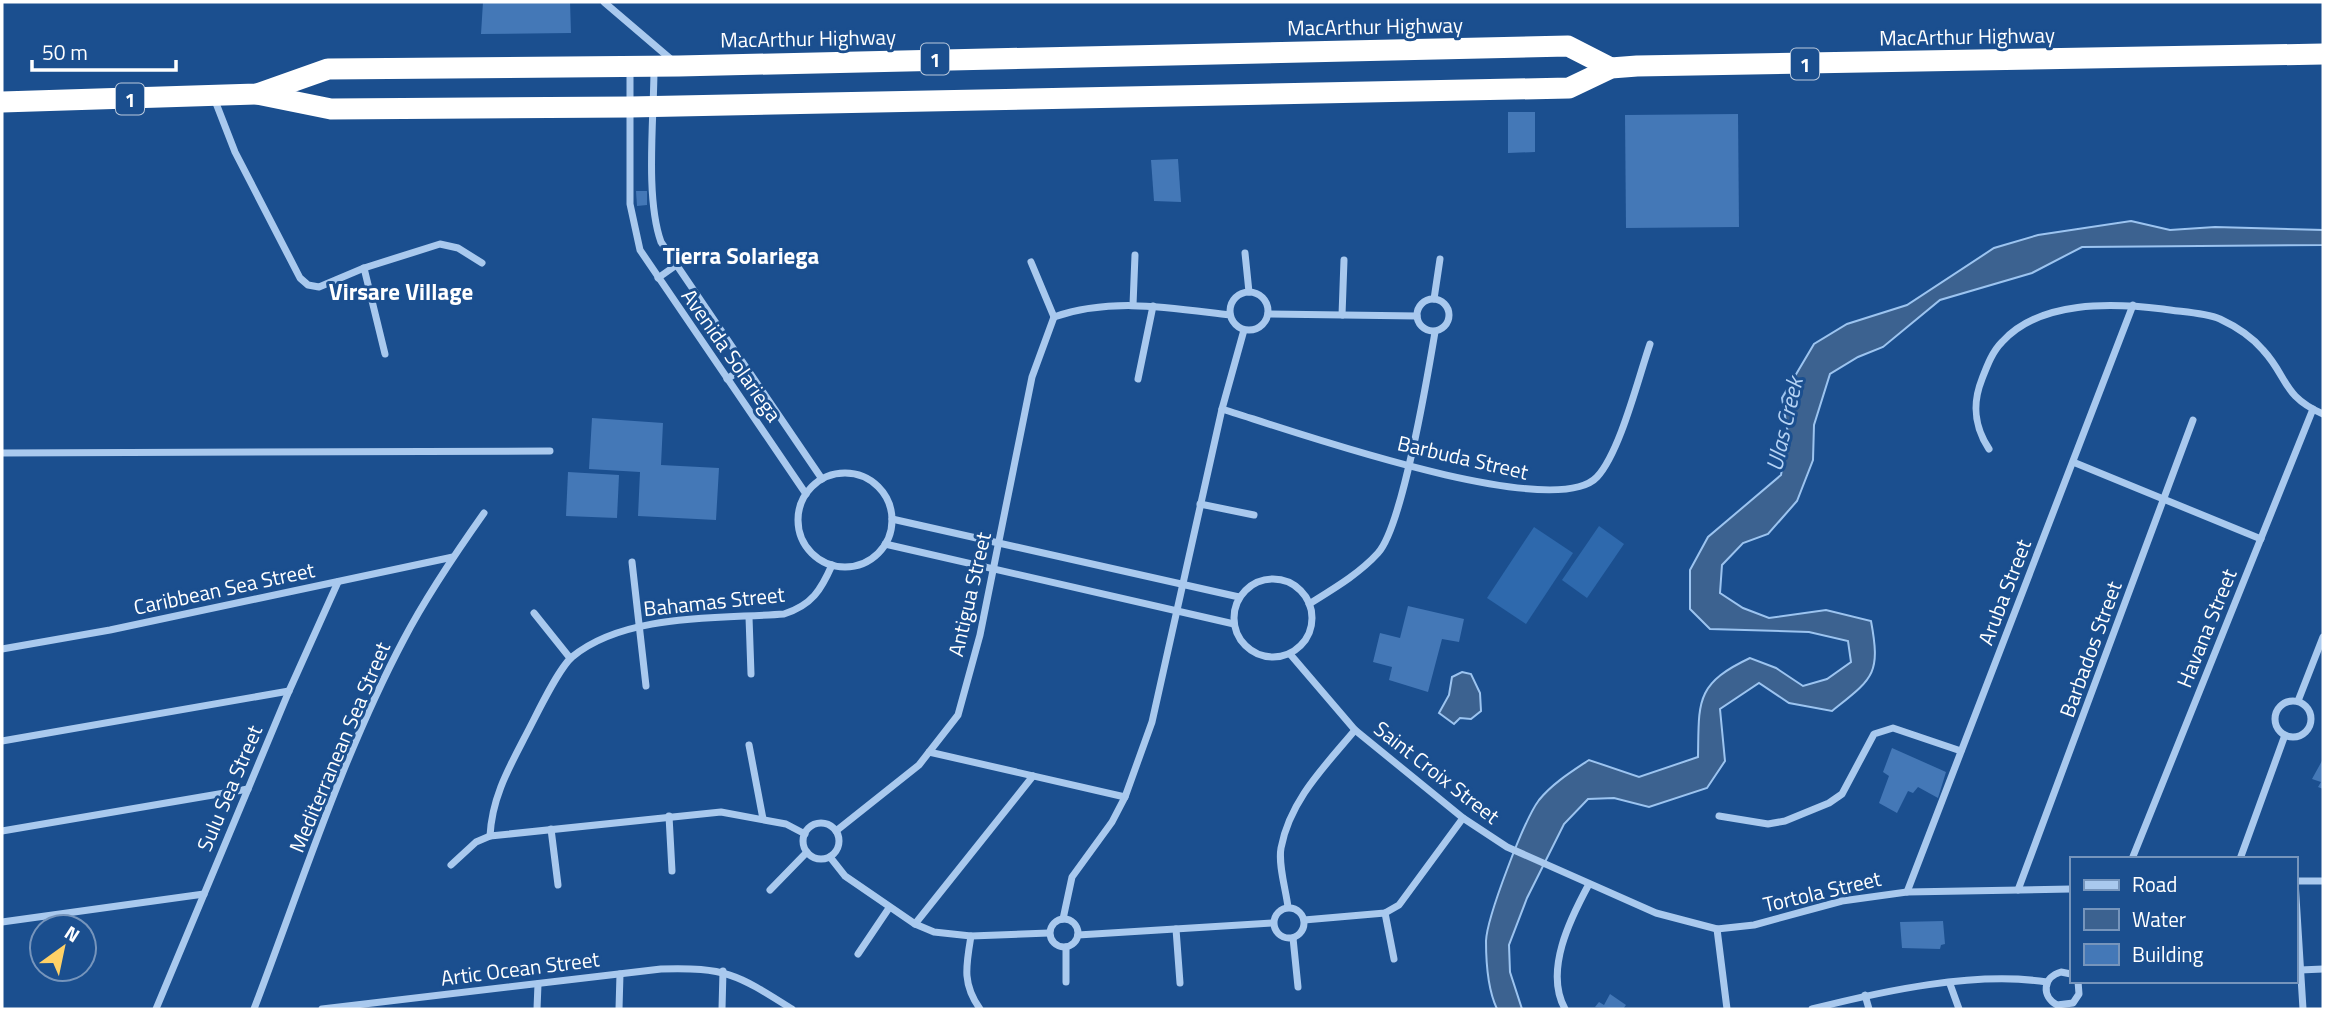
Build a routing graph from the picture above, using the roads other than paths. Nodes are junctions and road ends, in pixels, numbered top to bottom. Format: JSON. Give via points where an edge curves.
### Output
{"nodes":[{"id":1,"x":604,"y":2,"type":"edge"},
{"id":2,"x":2323,"y":54,"type":"edge"},
{"id":3,"x":630,"y":66,"type":"junction"},
{"id":4,"x":654,"y":66,"type":"junction"},
{"id":5,"x":679,"y":66,"type":"junction"},
{"id":6,"x":1611,"y":68,"type":"junction"},
{"id":7,"x":257,"y":94,"type":"junction"},
{"id":8,"x":214,"y":97,"type":"junction"},
{"id":9,"x":2,"y":102,"type":"edge"},
{"id":10,"x":630,"y":107,"type":"junction"},
{"id":11,"x":654,"y":107,"type":"junction"},
{"id":12,"x":1245,"y":253,"type":"dead end"},
{"id":13,"x":1135,"y":256,"type":"dead end"},
{"id":14,"x":1440,"y":259,"type":"dead end"},
{"id":15,"x":1344,"y":261,"type":"dead end"},
{"id":16,"x":1031,"y":262,"type":"dead end"},
{"id":17,"x":482,"y":263,"type":"dead end"},
{"id":18,"x":676,"y":267,"type":"junction"},
{"id":19,"x":364,"y":268,"type":"junction"},
{"id":20,"x":658,"y":278,"type":"junction"},
{"id":21,"x":1249,"y":292,"type":"junction"},
{"id":22,"x":1434,"y":299,"type":"junction"},
{"id":23,"x":1133,"y":305,"type":"junction"},
{"id":24,"x":2133,"y":305,"type":"junction"},
{"id":25,"x":1153,"y":306,"type":"junction"},
{"id":26,"x":1268,"y":314,"type":"junction"},
{"id":27,"x":1230,"y":315,"type":"junction"},
{"id":28,"x":1342,"y":315,"type":"junction"},
{"id":29,"x":1417,"y":316,"type":"junction"},
{"id":30,"x":1054,"y":317,"type":"junction"},
{"id":31,"x":1244,"y":330,"type":"junction"},
{"id":32,"x":1435,"y":332,"type":"junction"},
{"id":33,"x":1650,"y":344,"type":"dead end"},
{"id":34,"x":385,"y":354,"type":"dead end"},
{"id":35,"x":745,"y":367,"type":"junction"},
{"id":36,"x":727,"y":379,"type":"junction"},
{"id":37,"x":1138,"y":379,"type":"dead end"},
{"id":38,"x":1222,"y":409,"type":"junction"},
{"id":39,"x":2313,"y":410,"type":"junction"},
{"id":40,"x":2323,"y":414,"type":"edge"},
{"id":41,"x":2193,"y":420,"type":"dead end"},
{"id":42,"x":1989,"y":449,"type":"dead end"},
{"id":43,"x":550,"y":451,"type":"dead end"},
{"id":44,"x":2,"y":453,"type":"edge"},
{"id":45,"x":2073,"y":462,"type":"junction"},
{"id":46,"x":1408,"y":465,"type":"junction"},
{"id":47,"x":822,"y":479,"type":"junction"},
{"id":48,"x":806,"y":494,"type":"junction"},
{"id":49,"x":2164,"y":499,"type":"junction"},
{"id":50,"x":1200,"y":503,"type":"junction"},
{"id":51,"x":484,"y":513,"type":"dead end"},
{"id":52,"x":1254,"y":515,"type":"dead end"},
{"id":53,"x":892,"y":519,"type":"junction"},
{"id":54,"x":2261,"y":539,"type":"junction"},
{"id":55,"x":885,"y":544,"type":"junction"},
{"id":56,"x":999,"y":544,"type":"junction"},
{"id":57,"x":453,"y":557,"type":"junction"},
{"id":58,"x":632,"y":562,"type":"dead end"},
{"id":59,"x":832,"y":565,"type":"junction"},
{"id":60,"x":994,"y":569,"type":"junction"},
{"id":61,"x":338,"y":582,"type":"junction"},
{"id":62,"x":1182,"y":584,"type":"junction"},
{"id":63,"x":1239,"y":597,"type":"junction"},
{"id":64,"x":1309,"y":604,"type":"junction"},
{"id":65,"x":1176,"y":611,"type":"junction"},
{"id":66,"x":534,"y":613,"type":"dead end"},
{"id":67,"x":749,"y":617,"type":"junction"},
{"id":68,"x":1234,"y":624,"type":"junction"},
{"id":69,"x":639,"y":625,"type":"junction"},
{"id":70,"x":2323,"y":637,"type":"edge"},
{"id":71,"x":2,"y":649,"type":"edge"},
{"id":72,"x":1290,"y":654,"type":"junction"},
{"id":73,"x":570,"y":658,"type":"junction"},
{"id":74,"x":751,"y":674,"type":"dead end"},
{"id":75,"x":646,"y":686,"type":"dead end"},
{"id":76,"x":289,"y":691,"type":"junction"},
{"id":77,"x":2298,"y":701,"type":"junction"},
{"id":78,"x":1355,"y":730,"type":"junction"},
{"id":79,"x":2285,"y":735,"type":"junction"},
{"id":80,"x":2,"y":741,"type":"edge"},
{"id":81,"x":749,"y":745,"type":"dead end"},
{"id":82,"x":1961,"y":751,"type":"junction"},
{"id":83,"x":929,"y":752,"type":"junction"},
{"id":84,"x":1033,"y":776,"type":"junction"},
{"id":85,"x":248,"y":789,"type":"junction"},
{"id":86,"x":1125,"y":797,"type":"junction"},
{"id":87,"x":669,"y":816,"type":"junction"},
{"id":88,"x":1719,"y":816,"type":"dead end"},
{"id":89,"x":1463,"y":818,"type":"junction"},
{"id":90,"x":763,"y":819,"type":"junction"},
{"id":91,"x":551,"y":830,"type":"junction"},
{"id":92,"x":2,"y":831,"type":"edge"},
{"id":93,"x":836,"y":831,"type":"junction"},
{"id":94,"x":805,"y":834,"type":"junction"},
{"id":95,"x":490,"y":836,"type":"junction"},
{"id":96,"x":807,"y":852,"type":"junction"},
{"id":97,"x":830,"y":857,"type":"junction"},
{"id":98,"x":2133,"y":857,"type":"edge"},
{"id":99,"x":2241,"y":857,"type":"edge"},
{"id":100,"x":450,"y":865,"type":"dead end"},
{"id":101,"x":672,"y":871,"type":"dead end"},
{"id":102,"x":2297,"y":881,"type":"edge"},
{"id":103,"x":2323,"y":881,"type":"edge"},
{"id":104,"x":1589,"y":884,"type":"junction"},
{"id":105,"x":558,"y":886,"type":"dead end"},
{"id":106,"x":2070,"y":889,"type":"edge"},
{"id":107,"x":770,"y":890,"type":"dead end"},
{"id":108,"x":2018,"y":890,"type":"junction"},
{"id":109,"x":1907,"y":892,"type":"junction"},
{"id":110,"x":204,"y":894,"type":"junction"},
{"id":111,"x":1288,"y":907,"type":"junction"},
{"id":112,"x":890,"y":908,"type":"junction"},
{"id":113,"x":1385,"y":913,"type":"junction"},
{"id":114,"x":2297,"y":917,"type":"edge"},
{"id":115,"x":1063,"y":919,"type":"junction"},
{"id":116,"x":1304,"y":920,"type":"junction"},
{"id":117,"x":2,"y":922,"type":"edge"},
{"id":118,"x":1273,"y":923,"type":"junction"},
{"id":119,"x":915,"y":924,"type":"junction"},
{"id":120,"x":1176,"y":929,"type":"junction"},
{"id":121,"x":1717,"y":929,"type":"junction"},
{"id":122,"x":1049,"y":933,"type":"junction"},
{"id":123,"x":1078,"y":935,"type":"junction"},
{"id":124,"x":971,"y":936,"type":"junction"},
{"id":125,"x":1293,"y":938,"type":"junction"},
{"id":126,"x":1066,"y":947,"type":"junction"},
{"id":127,"x":858,"y":954,"type":"dead end"},
{"id":128,"x":1394,"y":959,"type":"dead end"},
{"id":129,"x":2323,"y":969,"type":"edge"},
{"id":130,"x":2300,"y":970,"type":"junction"},
{"id":131,"x":723,"y":971,"type":"junction"},
{"id":132,"x":620,"y":974,"type":"junction"},
{"id":133,"x":2070,"y":974,"type":"edge"},
{"id":134,"x":1066,"y":982,"type":"dead end"},
{"id":135,"x":2047,"y":982,"type":"junction"},
{"id":136,"x":1180,"y":983,"type":"dead end"},
{"id":137,"x":2078,"y":983,"type":"edge"},
{"id":138,"x":538,"y":984,"type":"junction"},
{"id":139,"x":1950,"y":984,"type":"junction"},
{"id":140,"x":1298,"y":988,"type":"dead end"},
{"id":141,"x":1865,"y":995,"type":"junction"},
{"id":142,"x":2058,"y":1007,"type":"edge"},
{"id":143,"x":156,"y":1009,"type":"edge"},
{"id":144,"x":254,"y":1009,"type":"edge"},
{"id":145,"x":322,"y":1009,"type":"edge"},
{"id":146,"x":537,"y":1009,"type":"edge"},
{"id":147,"x":619,"y":1009,"type":"edge"},
{"id":148,"x":722,"y":1009,"type":"edge"},
{"id":149,"x":792,"y":1009,"type":"edge"},
{"id":150,"x":980,"y":1009,"type":"edge"},
{"id":151,"x":1565,"y":1009,"type":"edge"},
{"id":152,"x":1727,"y":1009,"type":"edge"},
{"id":153,"x":1812,"y":1009,"type":"edge"},
{"id":154,"x":1870,"y":1009,"type":"edge"},
{"id":155,"x":1959,"y":1009,"type":"edge"},
{"id":156,"x":2303,"y":1009,"type":"edge"}],
"edges":[{"from":1,"to":5,"type":"street"},
{"from":2,"to":6,"type":"highway","name":"MacArthur Highway","number":"1"},
{"from":3,"to":4,"type":"highway","name":"MacArthur Highway","number":"1"},
{"from":3,"to":7,"type":"highway","name":"MacArthur Highway","number":"1","via":[[328,69]]},
{"from":3,"to":10,"type":"street","name":"Avenida Solariega"},
{"from":4,"to":5,"type":"highway","name":"MacArthur Highway","number":"1"},
{"from":4,"to":11,"type":"street","name":"Avenida Solariega"},
{"from":5,"to":6,"type":"highway","name":"MacArthur Highway","number":"1","via":[[1569,46]]},
{"from":6,"to":11,"type":"highway","name":"MacArthur Highway","number":"1","via":[[1569,88]]},
{"from":7,"to":8,"type":"highway","name":"MacArthur Highway","number":"1"},
{"from":7,"to":10,"type":"highway","name":"MacArthur Highway","number":"1","via":[[331,109]]},
{"from":8,"to":9,"type":"highway","name":"MacArthur Highway","number":"1"},
{"from":8,"to":19,"type":"street","via":[[235,152],[304,283],[318,287]]},
{"from":10,"to":11,"type":"highway","name":"MacArthur Highway","number":"1"},
{"from":10,"to":20,"type":"street","name":"Avenida Solariega","via":[[633,229]]},
{"from":11,"to":18,"type":"street","name":"Avenida Solariega","via":[[656,228]]},
{"from":12,"to":21,"type":"street"},
{"from":13,"to":23,"type":"street"},
{"from":14,"to":22,"type":"street"},
{"from":15,"to":28,"type":"street"},
{"from":16,"to":30,"type":"street"},
{"from":17,"to":19,"type":"street","via":[[458,248],[440,244]]},
{"from":18,"to":20,"type":"street"},
{"from":18,"to":35,"type":"street","name":"Avenida Solariega"},
{"from":19,"to":34,"type":"street"},
{"from":20,"to":36,"type":"street","name":"Avenida Solariega"},
{"from":21,"to":26,"type":"street","via":[[1265,301]]},
{"from":21,"to":27,"type":"street","via":[[1237,297]]},
{"from":22,"to":29,"type":"street","via":[[1423,302]]},
{"from":22,"to":32,"type":"street","via":[[1445,304],[1450,315],[1446,326]]},
{"from":23,"to":25,"type":"street"},
{"from":23,"to":30,"type":"street","via":[[1074,310]]},
{"from":24,"to":39,"type":"street","via":[[2218,318],[2241,330],[2264,350],[2291,393]]},
{"from":24,"to":42,"type":"street","via":[[2080,305],[2046,315],[2003,340],[1992,355],[1975,405],[1978,431]]},
{"from":24,"to":45,"type":"street","name":"Aruba Street"},
{"from":25,"to":27,"type":"street"},
{"from":25,"to":37,"type":"street"},
{"from":26,"to":28,"type":"street"},
{"from":26,"to":31,"type":"street","via":[[1257,329]]},
{"from":27,"to":31,"type":"street"},
{"from":28,"to":29,"type":"street"},
{"from":29,"to":32,"type":"street","via":[[1425,330]]},
{"from":30,"to":56,"type":"street","name":"Antigua Street","via":[[1032,377]]},
{"from":31,"to":38,"type":"street"},
{"from":32,"to":46,"type":"street"},
{"from":33,"to":46,"type":"street","name":"Barbuda Street","via":[[1611,455],[1596,478],[1580,489],[1526,491]]},
{"from":35,"to":36,"type":"street"},
{"from":35,"to":47,"type":"street","name":"Avenida Solariega"},
{"from":36,"to":48,"type":"street","name":"Avenida Solariega"},
{"from":38,"to":46,"type":"street","name":"Barbuda Street"},
{"from":38,"to":50,"type":"street"},
{"from":39,"to":40,"type":"street"},
{"from":39,"to":54,"type":"street","name":"Havana Street"},
{"from":41,"to":49,"type":"street","name":"Barbados Street"},
{"from":43,"to":44,"type":"street"},
{"from":45,"to":49,"type":"street"},
{"from":45,"to":82,"type":"street","name":"Aruba Street"},
{"from":46,"to":64,"type":"street","via":[[1395,519],[1380,552]]},
{"from":47,"to":48,"type":"street"},
{"from":47,"to":53,"type":"street","via":[[853,474],[869,480],[881,490]]},
{"from":48,"to":59,"type":"street","via":[[798,517],[803,542]]},
{"from":49,"to":54,"type":"street"},
{"from":49,"to":108,"type":"street","name":"Barbados Street"},
{"from":50,"to":52,"type":"street"},
{"from":50,"to":62,"type":"street"},
{"from":51,"to":57,"type":"street","name":"Mediterranean Sea Street"},
{"from":53,"to":55,"type":"street"},
{"from":53,"to":56,"type":"street"},
{"from":54,"to":98,"type":"street","name":"Havana Street"},
{"from":55,"to":59,"type":"street","via":[[857,565]]},
{"from":55,"to":60,"type":"street"},
{"from":56,"to":60,"type":"street","name":"Antigua Street"},
{"from":56,"to":62,"type":"street"},
{"from":57,"to":61,"type":"street","name":"Caribbean Sea Street"},
{"from":57,"to":144,"type":"street","name":"Mediterranean Sea Street","via":[[383,680]]},
{"from":58,"to":69,"type":"street"},
{"from":59,"to":67,"type":"street","name":"Bahamas Street","via":[[819,594],[798,610]]},
{"from":60,"to":65,"type":"street"},
{"from":60,"to":83,"type":"street","name":"Antigua Street","via":[[958,715]]},
{"from":61,"to":71,"type":"street","name":"Caribbean Sea Street"},
{"from":61,"to":76,"type":"street","name":"Sulu Sea Street"},
{"from":62,"to":63,"type":"street"},
{"from":62,"to":65,"type":"street"},
{"from":63,"to":64,"type":"street","via":[[1247,588],[1270,579],[1293,585]]},
{"from":63,"to":68,"type":"street"},
{"from":64,"to":72,"type":"street","via":[[1311,627],[1300,647]]},
{"from":65,"to":68,"type":"street"},
{"from":65,"to":86,"type":"street","via":[[1152,722]]},
{"from":66,"to":73,"type":"street"},
{"from":67,"to":69,"type":"street","name":"Bahamas Street"},
{"from":67,"to":74,"type":"street"},
{"from":68,"to":72,"type":"street","via":[[1254,653],[1266,657]]},
{"from":69,"to":73,"type":"street","name":"Bahamas Street"},
{"from":69,"to":75,"type":"street"},
{"from":70,"to":77,"type":"street"},
{"from":72,"to":78,"type":"street","name":"Saint Croix Street"},
{"from":73,"to":95,"type":"street","via":[[501,782]]},
{"from":76,"to":80,"type":"street"},
{"from":76,"to":85,"type":"street","name":"Sulu Sea Street"},
{"from":77,"to":79,"type":"street","via":[[2281,704],[2275,715],[2277,727]]},
{"from":77,"to":79,"type":"street","via":[[2311,714],[2308,729],[2297,737]]},
{"from":78,"to":89,"type":"street","name":"Saint Croix Street"},
{"from":78,"to":111,"type":"street","via":[[1293,811],[1281,850]]},
{"from":79,"to":99,"type":"street"},
{"from":81,"to":90,"type":"street"},
{"from":82,"to":88,"type":"street","via":[[1893,728],[1883,729],[1874,734],[1842,794],[1829,803],[1768,824]]},
{"from":82,"to":109,"type":"street","name":"Aruba Street"},
{"from":83,"to":84,"type":"street"},
{"from":83,"to":93,"type":"street","name":"Antigua Street"},
{"from":84,"to":86,"type":"street"},
{"from":84,"to":119,"type":"street"},
{"from":85,"to":92,"type":"street"},
{"from":85,"to":110,"type":"street","name":"Sulu Sea Street"},
{"from":86,"to":115,"type":"street","via":[[1072,877]]},
{"from":87,"to":90,"type":"street","via":[[721,812]]},
{"from":87,"to":91,"type":"street"},
{"from":87,"to":101,"type":"street"},
{"from":89,"to":104,"type":"street","name":"Saint Croix Street","via":[[1507,846]]},
{"from":89,"to":113,"type":"street","via":[[1412,890]]},
{"from":90,"to":94,"type":"street"},
{"from":91,"to":95,"type":"street"},
{"from":91,"to":105,"type":"street"},
{"from":93,"to":94,"type":"street","via":[[819,824]]},
{"from":93,"to":97,"type":"street","via":[[839,842]]},
{"from":94,"to":96,"type":"street"},
{"from":95,"to":100,"type":"street"},
{"from":96,"to":97,"type":"street","via":[[818,859]]},
{"from":96,"to":107,"type":"street"},
{"from":97,"to":112,"type":"street","via":[[845,876]]},
{"from":102,"to":103,"type":"street"},
{"from":104,"to":121,"type":"street","name":"Tortola Street","via":[[1656,913]]},
{"from":104,"to":151,"type":"street","via":[[1574,912],[1558,970],[1558,996]]},
{"from":106,"to":108,"type":"street","name":"Tortola Street"},
{"from":108,"to":109,"type":"street","name":"Tortola Street"},
{"from":109,"to":121,"type":"street","name":"Tortola Street","via":[[1842,901],[1754,925]]},
{"from":110,"to":117,"type":"street"},
{"from":110,"to":143,"type":"street","name":"Sulu Sea Street"},
{"from":111,"to":116,"type":"street"},
{"from":111,"to":118,"type":"street","via":[[1277,912]]},
{"from":112,"to":119,"type":"street"},
{"from":112,"to":127,"type":"street"},
{"from":113,"to":116,"type":"street"},
{"from":113,"to":128,"type":"street"},
{"from":114,"to":130,"type":"street"},
{"from":115,"to":122,"type":"street","via":[[1053,923]]},
{"from":115,"to":123,"type":"street","via":[[1072,922]]},
{"from":116,"to":125,"type":"street","via":[[1302,931]]},
{"from":118,"to":120,"type":"street"},
{"from":118,"to":125,"type":"street","via":[[1277,934]]},
{"from":119,"to":124,"type":"street","via":[[934,932]]},
{"from":120,"to":123,"type":"street"},
{"from":120,"to":136,"type":"street"},
{"from":121,"to":152,"type":"street"},
{"from":122,"to":124,"type":"street"},
{"from":122,"to":126,"type":"street","via":[[1052,942]]},
{"from":123,"to":126,"type":"street"},
{"from":124,"to":150,"type":"street","via":[[964,974]]},
{"from":125,"to":140,"type":"street"},
{"from":126,"to":134,"type":"street"},
{"from":129,"to":130,"type":"street"},
{"from":130,"to":156,"type":"street"},
{"from":131,"to":132,"type":"street","name":"Artic Ocean Street","via":[[685,968]]},
{"from":131,"to":148,"type":"street"},
{"from":131,"to":149,"type":"street"},
{"from":132,"to":138,"type":"street","name":"Artic Ocean Street"},
{"from":132,"to":147,"type":"street"},
{"from":133,"to":135,"type":"street","via":[[2055,974]]},
{"from":135,"to":139,"type":"street","via":[[2009,978]]},
{"from":135,"to":142,"type":"street","via":[[2049,999]]},
{"from":137,"to":142,"type":"street","via":[[2077,999]]},
{"from":138,"to":145,"type":"street","name":"Artic Ocean Street"},
{"from":138,"to":146,"type":"street"},
{"from":139,"to":141,"type":"street"},
{"from":139,"to":155,"type":"street"},
{"from":141,"to":153,"type":"street"},
{"from":141,"to":154,"type":"street"}]}
